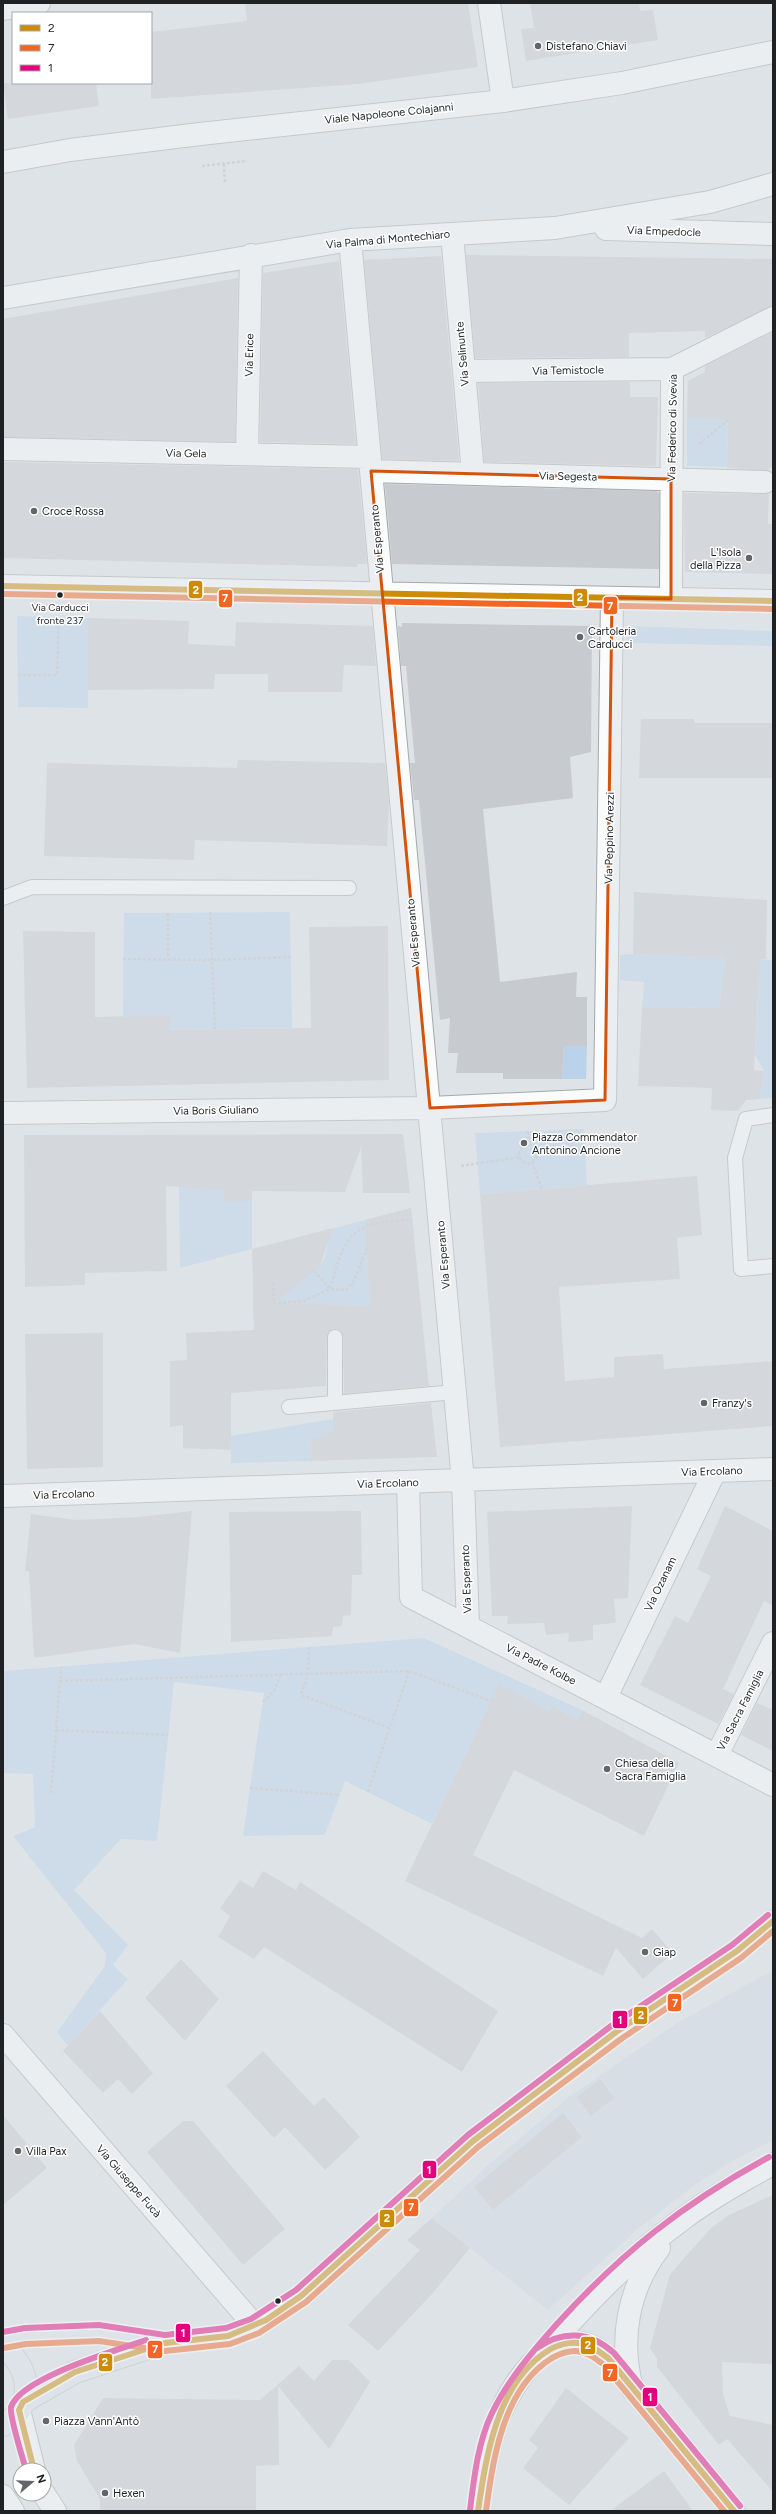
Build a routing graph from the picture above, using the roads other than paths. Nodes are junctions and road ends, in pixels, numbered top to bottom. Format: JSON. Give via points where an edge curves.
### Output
{"nodes":[{"id":1,"x":39,"y":3,"type":"edge"},
{"id":2,"x":489,"y":3,"type":"edge"},
{"id":3,"x":3,"y":9,"type":"edge"},
{"id":4,"x":773,"y":52,"type":"edge"},
{"id":5,"x":503,"y":101,"type":"junction"},
{"id":6,"x":3,"y":162,"type":"edge"},
{"id":7,"x":773,"y":184,"type":"edge"},
{"id":8,"x":555,"y":228,"type":"junction"},
{"id":9,"x":452,"y":234,"type":"junction"},
{"id":10,"x":773,"y":234,"type":"edge"},
{"id":11,"x":350,"y":240,"type":"junction"},
{"id":12,"x":251,"y":255,"type":"junction"},
{"id":13,"x":3,"y":298,"type":"edge"},
{"id":14,"x":773,"y":318,"type":"edge"},
{"id":15,"x":672,"y":369,"type":"junction"},
{"id":16,"x":464,"y":371,"type":"junction"},
{"id":17,"x":3,"y":449,"type":"edge"},
{"id":18,"x":246,"y":454,"type":"junction"},
{"id":19,"x":370,"y":464,"type":"junction"},
{"id":20,"x":473,"y":474,"type":"junction"},
{"id":21,"x":671,"y":479,"type":"junction"},
{"id":22,"x":765,"y":482,"type":"dead end"},
{"id":23,"x":3,"y":586,"type":"edge"},
{"id":24,"x":382,"y":593,"type":"junction"},
{"id":25,"x":612,"y":598,"type":"junction"},
{"id":26,"x":671,"y":599,"type":"junction"},
{"id":27,"x":773,"y":601,"type":"edge"},
{"id":28,"x":349,"y":888,"type":"dead end"},
{"id":29,"x":3,"y":898,"type":"edge"},
{"id":30,"x":430,"y":1108,"type":"junction"},
{"id":31,"x":3,"y":1113,"type":"edge"},
{"id":32,"x":773,"y":1115,"type":"edge"},
{"id":33,"x":773,"y":1266,"type":"edge"},
{"id":34,"x":335,"y":1337,"type":"dead end"},
{"id":35,"x":455,"y":1392,"type":"junction"},
{"id":36,"x":335,"y":1403,"type":"junction"},
{"id":37,"x":289,"y":1407,"type":"dead end"},
{"id":38,"x":773,"y":1469,"type":"edge"},
{"id":39,"x":715,"y":1471,"type":"junction"},
{"id":40,"x":463,"y":1481,"type":"junction"},
{"id":41,"x":408,"y":1482,"type":"junction"},
{"id":42,"x":3,"y":1496,"type":"edge"},
{"id":43,"x":468,"y":1626,"type":"junction"},
{"id":44,"x":773,"y":1643,"type":"edge"},
{"id":45,"x":606,"y":1697,"type":"junction"},
{"id":46,"x":717,"y":1755,"type":"junction"},
{"id":47,"x":773,"y":1785,"type":"edge"},
{"id":48,"x":773,"y":1921,"type":"edge"},
{"id":49,"x":3,"y":2035,"type":"edge"},
{"id":50,"x":773,"y":2164,"type":"edge"},
{"id":51,"x":679,"y":2221,"type":"junction"},
{"id":52,"x":256,"y":2326,"type":"junction"},
{"id":53,"x":3,"y":2340,"type":"edge"},
{"id":54,"x":165,"y":2343,"type":"junction"},
{"id":55,"x":3,"y":2347,"type":"edge"},
{"id":56,"x":540,"y":2355,"type":"junction"},
{"id":57,"x":632,"y":2388,"type":"junction"},
{"id":58,"x":21,"y":2406,"type":"junction"},
{"id":59,"x":3,"y":2425,"type":"edge"},
{"id":60,"x":32,"y":2462,"type":"edge"},
{"id":61,"x":3,"y":2496,"type":"edge"},
{"id":62,"x":49,"y":2502,"type":"edge"},
{"id":63,"x":12,"y":2511,"type":"edge"},
{"id":64,"x":55,"y":2511,"type":"edge"},
{"id":65,"x":478,"y":2511,"type":"edge"},
{"id":66,"x":734,"y":2511,"type":"edge"}],
"edges":[{"from":1,"to":3,"type":"street"},
{"from":2,"to":5,"type":"street"},
{"from":4,"to":5,"type":"street","name":"Viale Napoleone Colajanni","via":[[622,83]]},
{"from":5,"to":6,"type":"street","name":"Viale Napoleone Colajanni","via":[[70,150]]},
{"from":7,"to":8,"type":"street","name":"Via Palma di Montechiaro","via":[[710,202]]},
{"from":8,"to":9,"type":"street","name":"Via Palma di Montechiaro"},
{"from":8,"to":10,"type":"street","name":"Via Empedocle"},
{"from":9,"to":11,"type":"street","name":"Via Palma di Montechiaro"},
{"from":9,"to":16,"type":"street","name":"Via Selinunte"},
{"from":11,"to":12,"type":"street","name":"Via Palma di Montechiaro"},
{"from":11,"to":19,"type":"street","name":"Via Esperanto"},
{"from":12,"to":13,"type":"street","name":"Via Palma di Montechiaro"},
{"from":12,"to":18,"type":"street","name":"Via Erice"},
{"from":14,"to":15,"type":"street","name":"Via Federico di Svevia"},
{"from":15,"to":16,"type":"street","name":"Via Temistocle"},
{"from":15,"to":21,"type":"street","name":"Via Federico di Svevia"},
{"from":16,"to":20,"type":"street","name":"Via Selinunte"},
{"from":17,"to":18,"type":"street","name":"Via Gela"},
{"from":18,"to":19,"type":"street","name":"Via Gela"},
{"from":19,"to":20,"type":"street","name":"Via Segesta"},
{"from":19,"to":24,"type":"street","name":"Via Esperanto"},
{"from":20,"to":21,"type":"street","name":"Via Segesta"},
{"from":21,"to":22,"type":"street","name":"Via Segesta"},
{"from":21,"to":26,"type":"street","name":"Via Federico di Svevia"},
{"from":23,"to":24,"type":"street"},
{"from":24,"to":25,"type":"street"},
{"from":24,"to":30,"type":"street","name":"Via Esperanto"},
{"from":25,"to":26,"type":"street"},
{"from":25,"to":30,"type":"street","name":"Via Peppino Arezzi","via":[[605,1100]]},
{"from":26,"to":27,"type":"street"},
{"from":28,"to":29,"type":"lane","via":[[32,887]]},
{"from":30,"to":31,"type":"street","name":"Via Boris Giuliano"},
{"from":30,"to":35,"type":"street","name":"Via Esperanto"},
{"from":32,"to":33,"type":"lane","via":[[746,1119],[734,1158],[741,1269]]},
{"from":34,"to":36,"type":"lane"},
{"from":35,"to":36,"type":"lane"},
{"from":35,"to":40,"type":"street","name":"Via Esperanto"},
{"from":36,"to":37,"type":"lane"},
{"from":38,"to":39,"type":"street","name":"Via Ercolano"},
{"from":39,"to":40,"type":"street","name":"Via Ercolano"},
{"from":39,"to":45,"type":"street","name":"Via Ozanam"},
{"from":40,"to":41,"type":"street","name":"Via Ercolano"},
{"from":40,"to":43,"type":"street","name":"Via Esperanto"},
{"from":41,"to":42,"type":"street","name":"Via Ercolano"},
{"from":41,"to":43,"type":"street","name":"Via Padre Kolbe","via":[[411,1596]]},
{"from":43,"to":45,"type":"street","name":"Via Padre Kolbe"},
{"from":44,"to":46,"type":"street","name":"Via Sacra Famiglia"},
{"from":45,"to":46,"type":"street","name":"Via Padre Kolbe"},
{"from":46,"to":47,"type":"street","name":"Via Padre Kolbe"},
{"from":48,"to":52,"type":"main road","via":[[737,1951],[616,2032],[473,2141],[301,2296]]},
{"from":49,"to":52,"type":"street","name":"Via Giuseppe Fucà"},
{"from":50,"to":51,"type":"street","via":[[725,2190]]},
{"from":51,"to":56,"type":"street","via":[[585,2305]]},
{"from":51,"to":57,"type":"street","via":[[645,2270],[637,2285],[628,2316],[627,2367]]},
{"from":52,"to":54,"type":"main road","via":[[228,2336]]},
{"from":53,"to":54,"type":"main road","via":[[25,2336],[99,2333]]},
{"from":54,"to":58,"type":"main road","via":[[75,2372]]},
{"from":55,"to":58,"type":"main road","via":[[20,2363],[25,2374],[27,2386]]},
{"from":56,"to":57,"type":"street","via":[[563,2342],[589,2344],[608,2358]]},
{"from":56,"to":65,"type":"street","via":[[513,2392],[498,2419],[481,2487]]},
{"from":57,"to":66,"type":"street"},
{"from":58,"to":59,"type":"main road"},
{"from":58,"to":60,"type":"street"},
{"from":61,"to":63,"type":"street"},
{"from":62,"to":64,"type":"street"}]}
